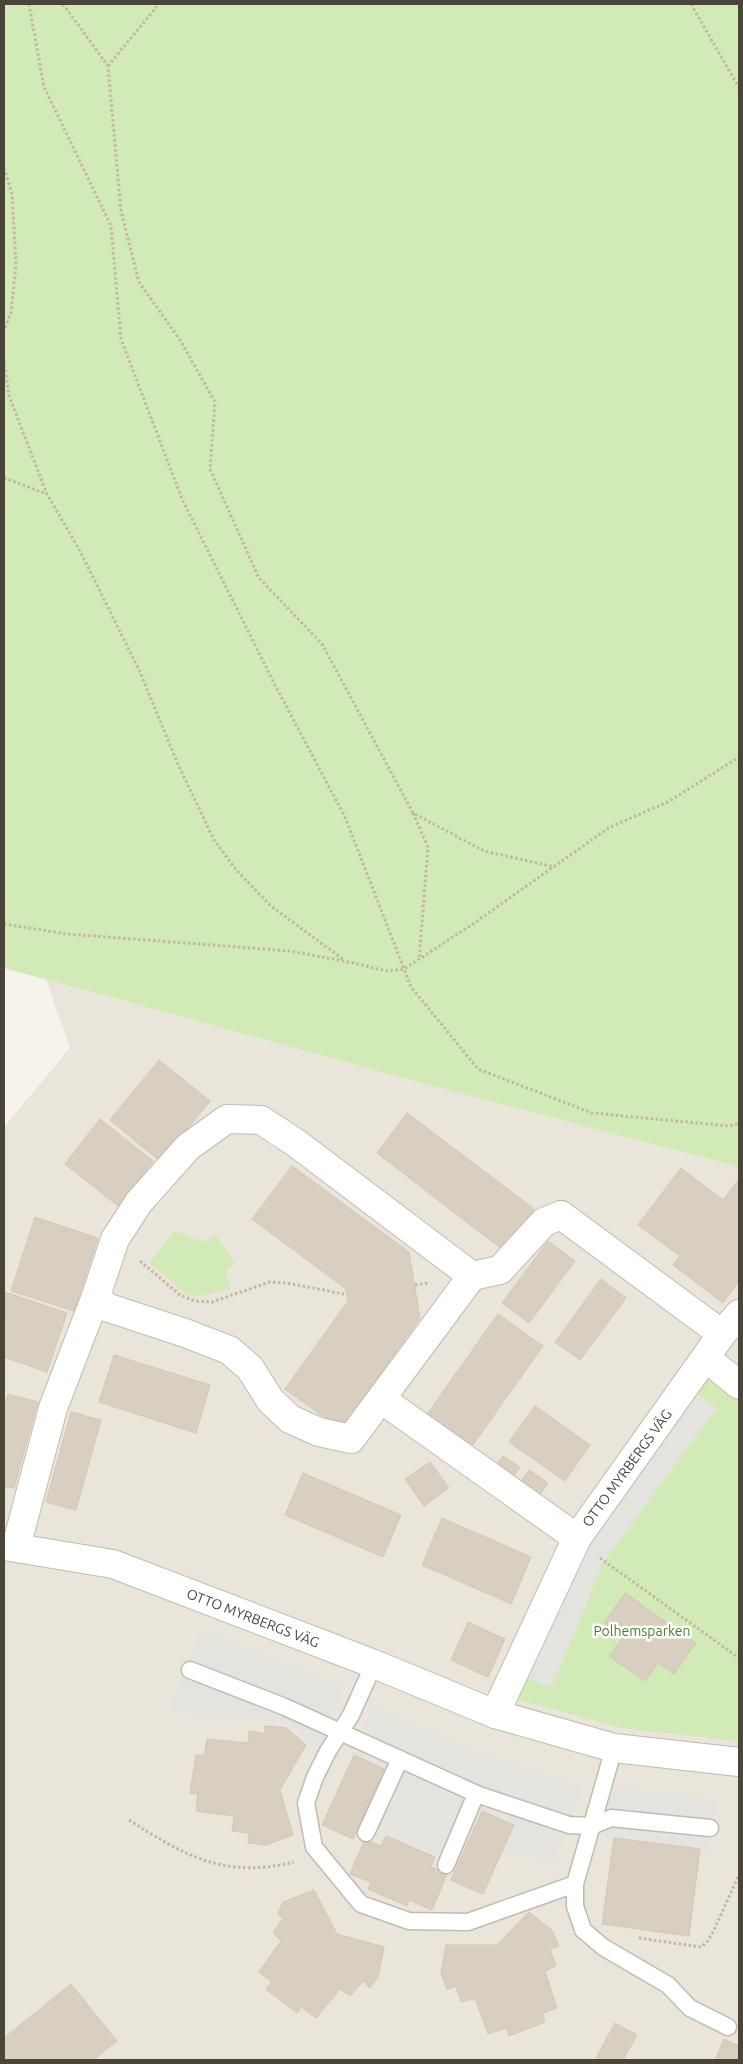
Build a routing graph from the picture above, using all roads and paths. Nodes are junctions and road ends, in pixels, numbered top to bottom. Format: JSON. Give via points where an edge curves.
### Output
{"nodes":[{"id":1,"x":29,"y":4,"type":"edge"},
{"id":2,"x":63,"y":4,"type":"edge"},
{"id":3,"x":159,"y":4,"type":"edge"},
{"id":4,"x":691,"y":4,"type":"edge"},
{"id":5,"x":108,"y":66,"type":"junction"},
{"id":6,"x":739,"y":88,"type":"edge"},
{"id":7,"x":4,"y":168,"type":"edge"},
{"id":8,"x":4,"y":330,"type":"edge"},
{"id":9,"x":4,"y":360,"type":"edge"},
{"id":10,"x":4,"y":478,"type":"edge"},
{"id":11,"x":47,"y":494,"type":"junction"},
{"id":12,"x":739,"y":757,"type":"edge"},
{"id":13,"x":413,"y":812,"type":"junction"},
{"id":14,"x":555,"y":867,"type":"junction"},
{"id":15,"x":4,"y":924,"type":"edge"},
{"id":16,"x":419,"y":960,"type":"junction"},
{"id":17,"x":346,"y":962,"type":"junction"},
{"id":18,"x":404,"y":969,"type":"junction"},
{"id":19,"x":739,"y":1124,"type":"edge"},
{"id":20,"x":114,"y":1240,"type":"junction"},
{"id":21,"x":472,"y":1276,"type":"junction"},
{"id":22,"x":344,"y":1294,"type":"dead end"},
{"id":23,"x":96,"y":1296,"type":"junction"},
{"id":24,"x":731,"y":1324,"type":"edge"},
{"id":25,"x":706,"y":1358,"type":"junction"},
{"id":26,"x":739,"y":1385,"type":"edge"},
{"id":27,"x":380,"y":1400,"type":"junction"},
{"id":28,"x":577,"y":1538,"type":"junction"},
{"id":29,"x":10,"y":1546,"type":"edge"},
{"id":30,"x":739,"y":1658,"type":"edge"},
{"id":31,"x":374,"y":1664,"type":"junction"},
{"id":32,"x":190,"y":1670,"type":"dead end"},
{"id":33,"x":495,"y":1714,"type":"junction"},
{"id":34,"x":340,"y":1732,"type":"junction"},
{"id":35,"x":614,"y":1748,"type":"junction"},
{"id":36,"x":400,"y":1759,"type":"junction"},
{"id":37,"x":739,"y":1762,"type":"edge"},
{"id":38,"x":476,"y":1794,"type":"junction"},
{"id":39,"x":129,"y":1820,"type":"dead end"},
{"id":40,"x":592,"y":1826,"type":"junction"},
{"id":41,"x":710,"y":1828,"type":"dead end"},
{"id":42,"x":366,"y":1833,"type":"dead end"},
{"id":43,"x":314,"y":1847,"type":"junction"},
{"id":44,"x":446,"y":1865,"type":"dead end"},
{"id":45,"x":739,"y":1875,"type":"edge"},
{"id":46,"x":575,"y":1884,"type":"junction"},
{"id":47,"x":638,"y":1938,"type":"dead end"},
{"id":48,"x":728,"y":2027,"type":"dead end"}],
"edges":[{"from":1,"to":18,"type":"path","via":[[44,87],[111,226],[121,339],[182,499],[275,685],[346,817]]},
{"from":2,"to":5,"type":"path"},
{"from":3,"to":5,"type":"path"},
{"from":4,"to":6,"type":"path"},
{"from":5,"to":13,"type":"path","via":[[121,211],[139,282],[180,340],[216,402],[210,469],[259,578],[322,644]]},
{"from":7,"to":8,"type":"path","via":[[12,194],[16,264],[11,314]]},
{"from":9,"to":11,"type":"path","via":[[9,396]]},
{"from":10,"to":11,"type":"path"},
{"from":11,"to":17,"type":"path","via":[[80,551],[136,663],[214,840],[236,871],[271,906]]},
{"from":12,"to":14,"type":"path","via":[[668,802],[610,828]]},
{"from":13,"to":14,"type":"path","via":[[484,851]]},
{"from":13,"to":16,"type":"path","via":[[428,847]]},
{"from":14,"to":16,"type":"path"},
{"from":15,"to":17,"type":"path","via":[[67,934],[290,951]]},
{"from":16,"to":18,"type":"path"},
{"from":17,"to":18,"type":"path","via":[[386,971]]},
{"from":18,"to":19,"type":"path","via":[[411,987],[478,1069],[592,1113],[729,1126]]},
{"from":20,"to":21,"type":"street","via":[[139,1202],[188,1147],[227,1119],[261,1120]]},
{"from":20,"to":22,"type":"path","via":[[180,1295],[195,1301],[212,1302],[270,1282]]},
{"from":20,"to":23,"type":"street"},
{"from":21,"to":24,"type":"street","via":[[500,1270],[544,1222],[561,1215]]},
{"from":21,"to":27,"type":"street"},
{"from":23,"to":27,"type":"street","via":[[106,1308],[228,1350],[250,1368],[270,1400],[290,1419],[319,1432],[352,1439]]},
{"from":23,"to":29,"type":"street","via":[[52,1408]]},
{"from":24,"to":25,"type":"street","name":"OTTO MYRBERGS VÄG"},
{"from":25,"to":26,"type":"street"},
{"from":25,"to":28,"type":"street","name":"OTTO MYRBERGS VÄG"},
{"from":27,"to":28,"type":"street"},
{"from":28,"to":30,"type":"path","via":[[604,1562]]},
{"from":28,"to":33,"type":"street","name":"OTTO MYRBERGS VÄG"},
{"from":29,"to":31,"type":"street","name":"OTTO MYRBERGS VÄG","via":[[113,1564]]},
{"from":31,"to":33,"type":"street","name":"OTTO MYRBERGS VÄG"},
{"from":31,"to":34,"type":"lane"},
{"from":32,"to":34,"type":"lane"},
{"from":33,"to":35,"type":"street","name":"OTTO MYRBERGS VÄG"},
{"from":34,"to":36,"type":"lane"},
{"from":34,"to":43,"type":"lane","via":[[315,1777],[306,1803]]},
{"from":35,"to":37,"type":"street","name":"OTTO MYRBERGS VÄG"},
{"from":35,"to":40,"type":"lane"},
{"from":36,"to":38,"type":"lane"},
{"from":36,"to":42,"type":"lane"},
{"from":38,"to":40,"type":"lane","via":[[569,1825]]},
{"from":38,"to":44,"type":"lane"},
{"from":39,"to":43,"type":"path","via":[[200,1860],[250,1869],[302,1860]]},
{"from":40,"to":41,"type":"lane","via":[[611,1818]]},
{"from":40,"to":46,"type":"lane"},
{"from":43,"to":46,"type":"lane","via":[[361,1904],[409,1921],[468,1922]]},
{"from":45,"to":47,"type":"path","via":[[713,1932],[701,1947]]},
{"from":46,"to":48,"type":"lane","via":[[575,1906],[583,1930],[603,1947],[668,1985],[690,2008]]}]}
